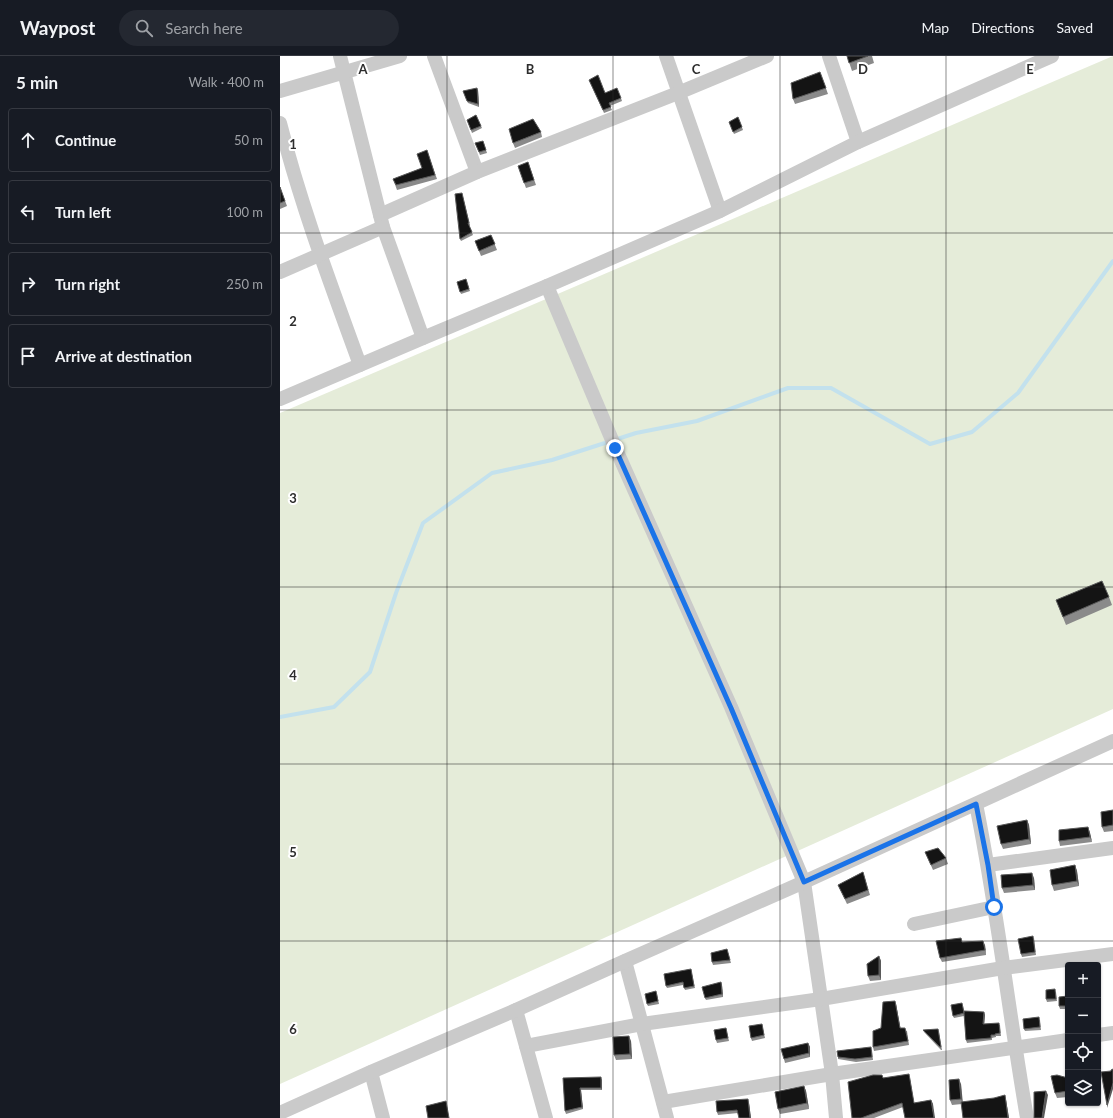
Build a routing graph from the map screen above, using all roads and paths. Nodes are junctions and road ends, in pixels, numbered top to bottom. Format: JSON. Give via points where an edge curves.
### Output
{"nodes":[{"id":1,"x":340,"y":56,"type":"edge"},
{"id":2,"x":400,"y":56,"type":"edge"},
{"id":3,"x":434,"y":56,"type":"edge"},
{"id":4,"x":666,"y":56,"type":"edge"},
{"id":5,"x":767,"y":56,"type":"edge"},
{"id":6,"x":829,"y":56,"type":"edge"},
{"id":7,"x":1052,"y":56,"type":"edge"},
{"id":8,"x":344,"y":73,"type":"junction"},
{"id":9,"x":280,"y":91,"type":"edge"},
{"id":10,"x":678,"y":93,"type":"junction"},
{"id":11,"x":280,"y":123,"type":"edge"},
{"id":12,"x":858,"y":142,"type":"junction"},
{"id":13,"x":286,"y":170,"type":"edge"},
{"id":14,"x":477,"y":172,"type":"junction"},
{"id":15,"x":720,"y":211,"type":"junction"},
{"id":16,"x":381,"y":221,"type":"junction"},
{"id":17,"x":320,"y":255,"type":"junction"},
{"id":18,"x":280,"y":272,"type":"edge"},
{"id":19,"x":547,"y":286,"type":"junction"},
{"id":20,"x":423,"y":338,"type":"junction"},
{"id":21,"x":360,"y":365,"type":"junction"},
{"id":22,"x":280,"y":399,"type":"edge"},
{"id":23,"x":1113,"y":741,"type":"edge"},
{"id":24,"x":976,"y":804,"type":"junction"},
{"id":25,"x":1113,"y":848,"type":"edge"},
{"id":26,"x":988,"y":865,"type":"junction"},
{"id":27,"x":804,"y":882,"type":"junction"},
{"id":28,"x":994,"y":907,"type":"junction"},
{"id":29,"x":914,"y":924,"type":"dead end"},
{"id":30,"x":1113,"y":954,"type":"edge"},
{"id":31,"x":625,"y":960,"type":"junction"},
{"id":32,"x":1003,"y":968,"type":"junction"},
{"id":33,"x":821,"y":999,"type":"junction"},
{"id":34,"x":516,"y":1010,"type":"junction"},
{"id":35,"x":642,"y":1024,"type":"junction"},
{"id":36,"x":1113,"y":1033,"type":"edge"},
{"id":37,"x":1101,"y":1035,"type":"edge"},
{"id":38,"x":1065,"y":1040,"type":"edge"},
{"id":39,"x":526,"y":1046,"type":"junction"},
{"id":40,"x":1014,"y":1047,"type":"junction"},
{"id":41,"x":371,"y":1072,"type":"junction"},
{"id":42,"x":832,"y":1074,"type":"junction"},
{"id":43,"x":663,"y":1102,"type":"junction"},
{"id":44,"x":285,"y":1114,"type":"edge"},
{"id":45,"x":383,"y":1118,"type":"edge"},
{"id":46,"x":546,"y":1118,"type":"edge"},
{"id":47,"x":667,"y":1118,"type":"edge"},
{"id":48,"x":836,"y":1118,"type":"edge"},
{"id":49,"x":1027,"y":1118,"type":"edge"}],
"edges":[{"from":1,"to":8,"type":"street"},
{"from":2,"to":8,"type":"street"},
{"from":3,"to":14,"type":"street"},
{"from":4,"to":10,"type":"street"},
{"from":5,"to":10,"type":"street"},
{"from":6,"to":12,"type":"street"},
{"from":7,"to":12,"type":"street"},
{"from":8,"to":9,"type":"street"},
{"from":8,"to":16,"type":"street"},
{"from":10,"to":14,"type":"street"},
{"from":10,"to":15,"type":"street"},
{"from":11,"to":13,"type":"street"},
{"from":12,"to":15,"type":"street"},
{"from":13,"to":17,"type":"street"},
{"from":14,"to":16,"type":"street"},
{"from":15,"to":19,"type":"street"},
{"from":16,"to":17,"type":"street"},
{"from":16,"to":20,"type":"street"},
{"from":17,"to":18,"type":"street"},
{"from":17,"to":21,"type":"street"},
{"from":19,"to":20,"type":"street"},
{"from":19,"to":27,"type":"street"},
{"from":20,"to":21,"type":"street"},
{"from":21,"to":22,"type":"street"},
{"from":23,"to":24,"type":"street"},
{"from":24,"to":26,"type":"street"},
{"from":24,"to":27,"type":"street"},
{"from":25,"to":26,"type":"street"},
{"from":26,"to":28,"type":"street"},
{"from":27,"to":31,"type":"street"},
{"from":27,"to":33,"type":"street"},
{"from":28,"to":29,"type":"street"},
{"from":28,"to":32,"type":"street"},
{"from":30,"to":32,"type":"street"},
{"from":31,"to":34,"type":"street"},
{"from":31,"to":35,"type":"street"},
{"from":32,"to":33,"type":"street"},
{"from":32,"to":40,"type":"street"},
{"from":33,"to":35,"type":"street"},
{"from":33,"to":42,"type":"street"},
{"from":34,"to":39,"type":"street"},
{"from":34,"to":41,"type":"street"},
{"from":35,"to":39,"type":"street"},
{"from":35,"to":43,"type":"street"},
{"from":36,"to":37,"type":"street"},
{"from":38,"to":40,"type":"street"},
{"from":39,"to":46,"type":"street"},
{"from":40,"to":42,"type":"street"},
{"from":40,"to":49,"type":"street"},
{"from":41,"to":44,"type":"street"},
{"from":41,"to":45,"type":"street"},
{"from":42,"to":43,"type":"street"},
{"from":42,"to":48,"type":"street"},
{"from":43,"to":47,"type":"street"}]}
